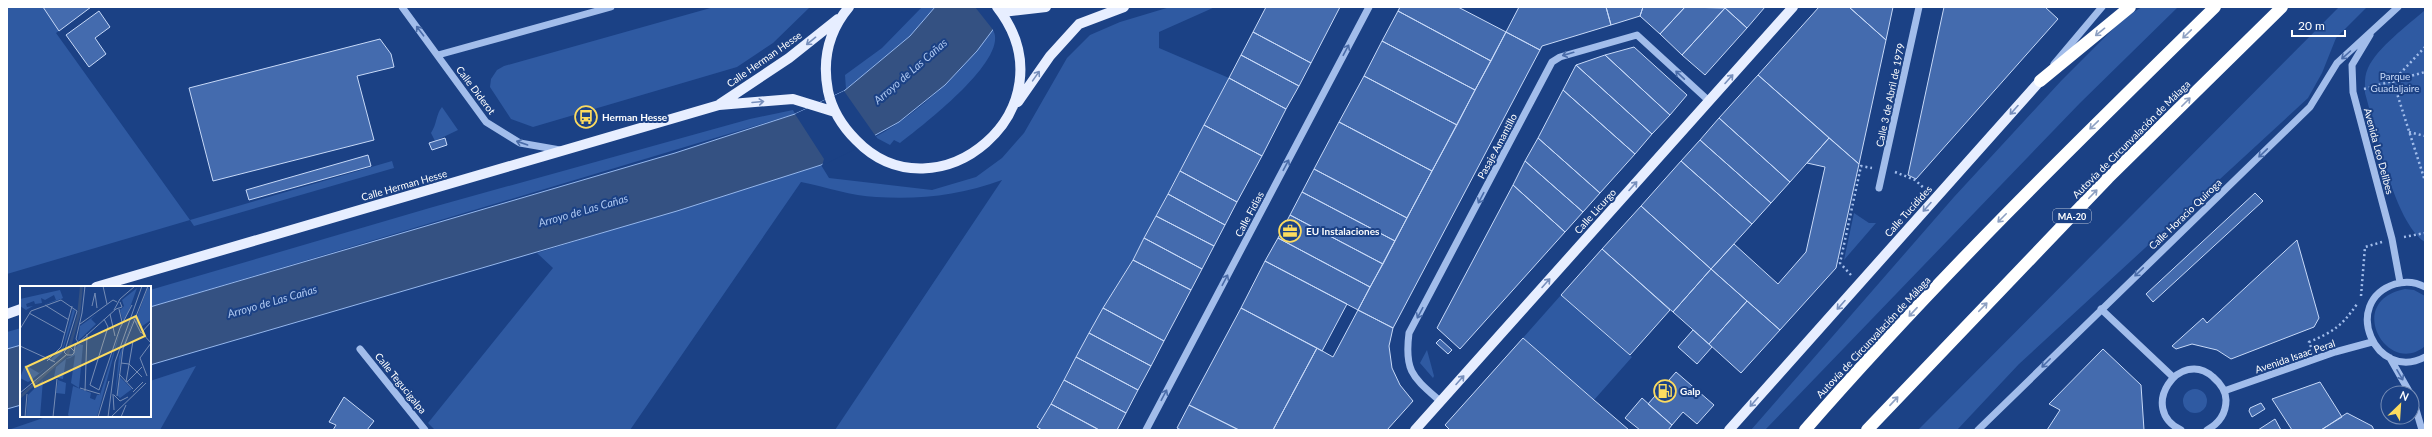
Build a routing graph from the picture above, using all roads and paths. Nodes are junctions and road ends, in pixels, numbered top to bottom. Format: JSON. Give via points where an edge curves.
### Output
{"nodes":[{"id":1,"x":402,"y":7,"type":"edge"},
{"id":2,"x":611,"y":7,"type":"edge"},
{"id":3,"x":849,"y":7,"type":"edge"},
{"id":4,"x":1046,"y":7,"type":"edge"},
{"id":5,"x":1124,"y":7,"type":"edge"},
{"id":6,"x":1369,"y":7,"type":"edge"},
{"id":7,"x":1793,"y":7,"type":"edge"},
{"id":8,"x":1919,"y":7,"type":"edge"},
{"id":9,"x":2102,"y":7,"type":"edge"},
{"id":10,"x":2130,"y":7,"type":"edge"},
{"id":11,"x":2215,"y":7,"type":"edge"},
{"id":12,"x":2282,"y":7,"type":"edge"},
{"id":13,"x":2398,"y":7,"type":"edge"},
{"id":14,"x":1000,"y":10,"type":"edge"},
{"id":15,"x":841,"y":16,"type":"junction"},
{"id":16,"x":2375,"y":28,"type":"junction"},
{"id":17,"x":2425,"y":47,"type":"edge"},
{"id":18,"x":438,"y":55,"type":"junction"},
{"id":19,"x":2425,"y":72,"type":"edge"},
{"id":20,"x":2040,"y":81,"type":"junction"},
{"id":21,"x":2392,"y":81,"type":"junction"},
{"id":22,"x":2361,"y":89,"type":"dead end"},
{"id":23,"x":1709,"y":101,"type":"junction"},
{"id":24,"x":719,"y":105,"type":"junction"},
{"id":25,"x":1013,"y":108,"type":"junction"},
{"id":26,"x":835,"y":112,"type":"junction"},
{"id":27,"x":2409,"y":132,"type":"junction"},
{"id":28,"x":2425,"y":136,"type":"edge"},
{"id":29,"x":560,"y":150,"type":"junction"},
{"id":30,"x":1884,"y":170,"type":"junction"},
{"id":31,"x":2425,"y":181,"type":"edge"},
{"id":32,"x":1880,"y":188,"type":"dead end"},
{"id":33,"x":1935,"y":199,"type":"junction"},
{"id":34,"x":2425,"y":233,"type":"edge"},
{"id":35,"x":2392,"y":239,"type":"junction"},
{"id":36,"x":2400,"y":282,"type":"junction"},
{"id":37,"x":1859,"y":284,"type":"junction"},
{"id":38,"x":99,"y":286,"type":"edge"},
{"id":39,"x":2425,"y":287,"type":"edge"},
{"id":40,"x":20,"y":309,"type":"edge"},
{"id":41,"x":2100,"y":309,"type":"junction"},
{"id":42,"x":7,"y":314,"type":"edge"},
{"id":43,"x":2372,"y":342,"type":"junction"},
{"id":44,"x":360,"y":350,"type":"dead end"},
{"id":45,"x":2425,"y":357,"type":"edge"},
{"id":46,"x":2390,"y":358,"type":"junction"},
{"id":47,"x":2316,"y":359,"type":"junction"},
{"id":48,"x":2173,"y":377,"type":"junction"},
{"id":49,"x":2405,"y":385,"type":"edge"},
{"id":50,"x":2224,"y":391,"type":"junction"},
{"id":51,"x":1441,"y":402,"type":"junction"},
{"id":52,"x":2179,"y":429,"type":"edge"},
{"id":53,"x":425,"y":430,"type":"edge"},
{"id":54,"x":1146,"y":430,"type":"edge"},
{"id":55,"x":1415,"y":430,"type":"edge"},
{"id":56,"x":1729,"y":430,"type":"edge"},
{"id":57,"x":1805,"y":430,"type":"edge"},
{"id":58,"x":1867,"y":430,"type":"edge"},
{"id":59,"x":1978,"y":430,"type":"edge"},
{"id":60,"x":2207,"y":430,"type":"edge"}],
"edges":[{"from":18,"to":1,"type":"street","name":"Calle Diderot","one_way":true},
{"from":2,"to":18,"type":"street"},
{"from":3,"to":15,"type":"main road"},
{"from":4,"to":14,"type":"main road","via":[[1017,11]]},
{"from":25,"to":5,"type":"main road","one_way":true,"via":[[1050,56],[1079,24]]},
{"from":54,"to":6,"type":"street","name":"Calle Fidias","one_way":true},
{"from":23,"to":7,"type":"main road","name":"Calle Licurgo","one_way":true},
{"from":8,"to":30,"type":"street","name":"Calle 3 de Abril de 1979"},
{"from":9,"to":20,"type":"street","name":"Calle Tucídides"},
{"from":10,"to":20,"type":"highway","one_way":true},
{"from":11,"to":57,"type":"highway","name":"Autovía de Circunvalación de Málaga","one_way":true,"via":[[1980,240],[1852,376]]},
{"from":58,"to":12,"type":"highway","name":"Autovía de Circunvalación de Málaga","number":"MA-20","one_way":true,"via":[[2108,178]]},
{"from":13,"to":16,"type":"street","name":"Calle Horacio Quiroga"},
{"from":14,"to":25,"type":"main road","via":[[1008,21],[1021,57],[1021,80]]},
{"from":15,"to":24,"type":"main road","name":"Calle Herman Hesse","one_way":true,"via":[[789,58]]},
{"from":15,"to":26,"type":"main road","via":[[829,39],[825,62],[829,98]]},
{"from":16,"to":35,"type":"street","name":"Avenida Leo Delibes","via":[[2352,65],[2353,92]]},
{"from":16,"to":41,"type":"street","name":"Calle Horacio Quiroga","one_way":true,"via":[[2337,63],[2310,107]]},
{"from":17,"to":21,"type":"path"},
{"from":29,"to":18,"type":"street","name":"Calle Diderot","one_way":true,"via":[[520,143],[486,122]]},
{"from":19,"to":21,"type":"path"},
{"from":20,"to":33,"type":"main road","name":"Calle Tucídides","one_way":true},
{"from":21,"to":22,"type":"path"},
{"from":21,"to":27,"type":"path"},
{"from":51,"to":23,"type":"main road","name":"Calle Licurgo","one_way":true},
{"from":23,"to":51,"type":"street","name":"Pasaje Amantillo","one_way":true,"via":[[1637,35],[1560,57],[1552,62],[1410,333],[1407,355],[1412,373]]},
{"from":24,"to":26,"type":"main road","name":"Calle Herman Hesse","one_way":true,"via":[[793,99]]},
{"from":24,"to":29,"type":"main road","name":"Calle Herman Hesse"},
{"from":25,"to":26,"type":"main road","via":[[1003,126],[986,144],[941,166],[909,168],[877,157],[866,150],[847,130]]},
{"from":27,"to":28,"type":"path"},
{"from":27,"to":31,"type":"path"},
{"from":29,"to":38,"type":"main road","name":"Calle Herman Hesse"},
{"from":30,"to":32,"type":"street","name":"Calle 3 de Abril de 1979"},
{"from":30,"to":33,"type":"path","via":[[1904,174],[1915,180]]},
{"from":30,"to":37,"type":"path","via":[[1861,166],[1857,181],[1840,263]]},
{"from":33,"to":37,"type":"main road","name":"Calle Tucídides","one_way":true},
{"from":34,"to":35,"type":"path"},
{"from":35,"to":36,"type":"street","name":"Avenida Leo Delibes"},
{"from":35,"to":47,"type":"path","via":[[2365,247],[2364,283],[2360,298],[2332,333],[2309,342]]},
{"from":36,"to":39,"type":"street","via":[[2411,282]]},
{"from":36,"to":43,"type":"street","via":[[2388,286],[2378,294],[2371,305],[2367,317]]},
{"from":37,"to":56,"type":"main road","name":"Calle Tucídides","one_way":true},
{"from":40,"to":42,"type":"main road"},
{"from":41,"to":48,"type":"street"},
{"from":41,"to":59,"type":"street","name":"Calle Horacio Quiroga","one_way":true},
{"from":43,"to":46,"type":"street"},
{"from":43,"to":47,"type":"street","name":"Avenida Isaac Peral"},
{"from":44,"to":53,"type":"street","name":"Calle Tegucigalpa"},
{"from":45,"to":46,"type":"street","via":[[2411,361]]},
{"from":46,"to":49,"type":"street","one_way":true},
{"from":47,"to":50,"type":"street","name":"Avenida Isaac Peral"},
{"from":48,"to":50,"type":"street","via":[[2182,372],[2202,370],[2219,382]]},
{"from":48,"to":52,"type":"street","via":[[2163,394],[2162,404],[2170,422]]},
{"from":50,"to":60,"type":"street","via":[[2224,410],[2220,419]]},
{"from":51,"to":55,"type":"main road","name":"Calle Licurgo"}]}
